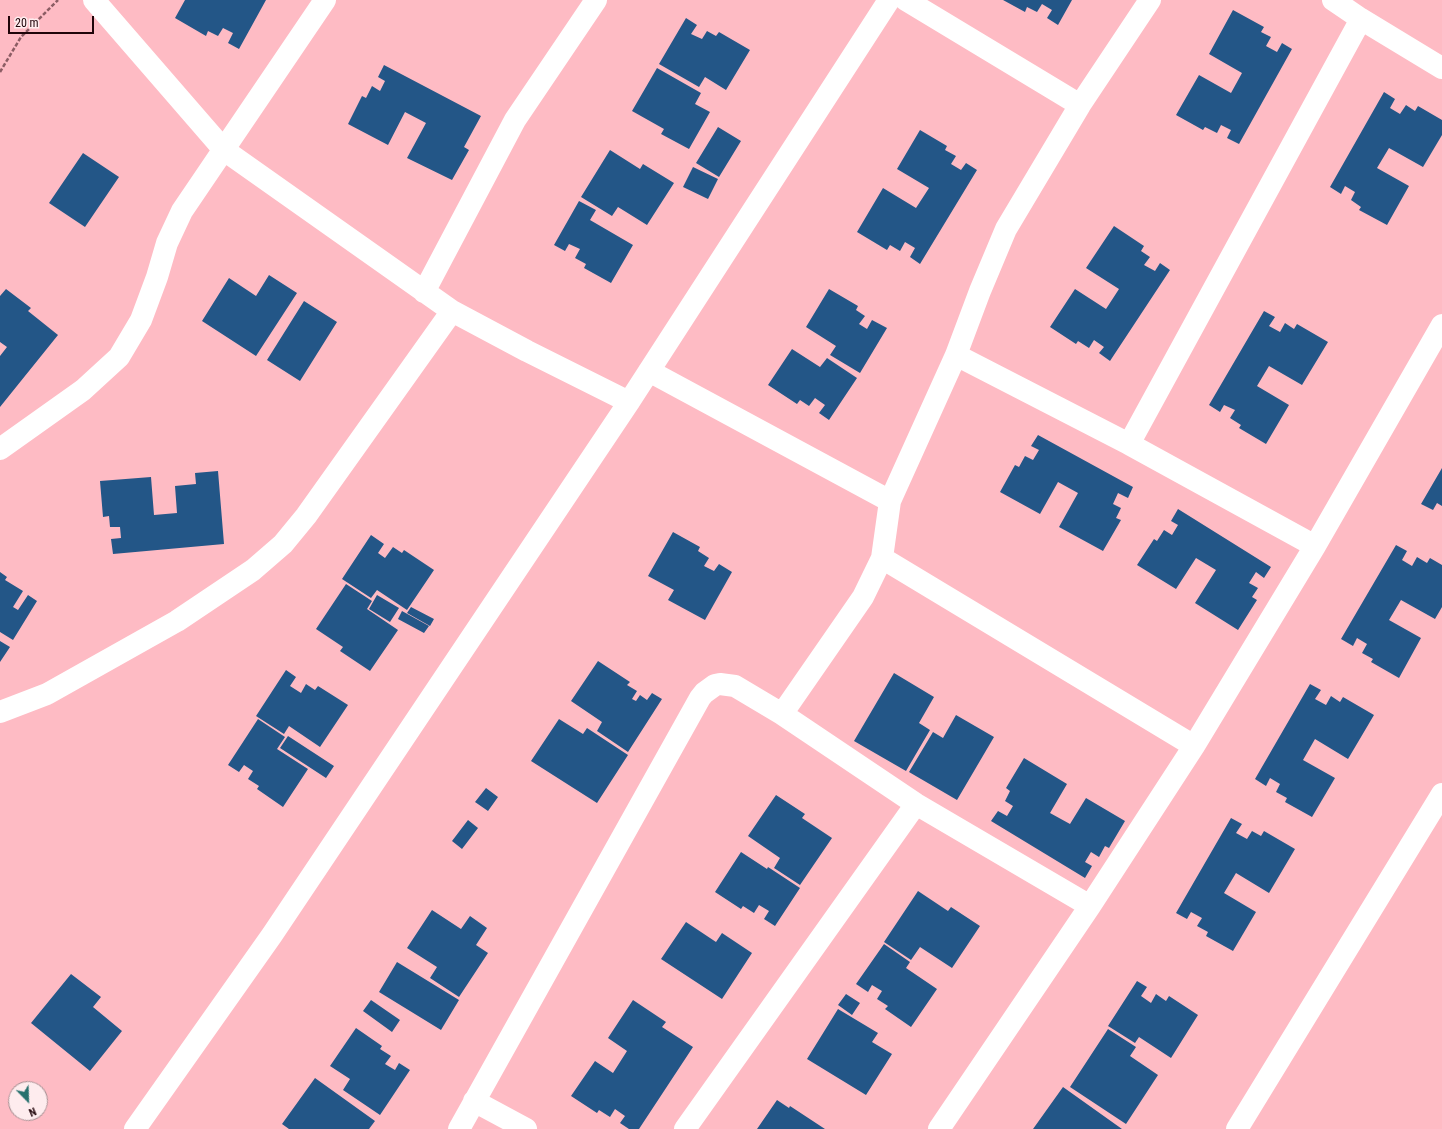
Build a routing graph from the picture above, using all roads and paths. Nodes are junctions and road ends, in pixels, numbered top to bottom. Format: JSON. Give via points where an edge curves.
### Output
{"nodes":[{"id":1,"x":58,"y":0,"type":"edge"},
{"id":2,"x":94,"y":0,"type":"edge"},
{"id":3,"x":325,"y":0,"type":"edge"},
{"id":4,"x":596,"y":0,"type":"edge"},
{"id":5,"x":889,"y":0,"type":"edge"},
{"id":6,"x":906,"y":0,"type":"edge"},
{"id":7,"x":1150,"y":0,"type":"edge"},
{"id":8,"x":1333,"y":0,"type":"edge"},
{"id":9,"x":1361,"y":19,"type":"junction"},
{"id":10,"x":1442,"y":68,"type":"edge"},
{"id":11,"x":0,"y":72,"type":"edge"},
{"id":12,"x":1080,"y":105,"type":"junction"},
{"id":13,"x":224,"y":150,"type":"junction"},
{"id":14,"x":424,"y":292,"type":"junction"},
{"id":15,"x":452,"y":311,"type":"junction"},
{"id":16,"x":1442,"y":325,"type":"edge"},
{"id":17,"x":956,"y":354,"type":"junction"},
{"id":18,"x":649,"y":371,"type":"junction"},
{"id":19,"x":629,"y":402,"type":"junction"},
{"id":20,"x":1129,"y":444,"type":"junction"},
{"id":21,"x":0,"y":449,"type":"edge"},
{"id":22,"x":890,"y":501,"type":"junction"},
{"id":23,"x":1315,"y":546,"type":"junction"},
{"id":24,"x":882,"y":558,"type":"junction"},
{"id":25,"x":0,"y":712,"type":"edge"},
{"id":26,"x":782,"y":714,"type":"junction"},
{"id":27,"x":1194,"y":746,"type":"junction"},
{"id":28,"x":1442,"y":794,"type":"edge"},
{"id":29,"x":916,"y":804,"type":"junction"},
{"id":30,"x":1090,"y":906,"type":"junction"},
{"id":31,"x":474,"y":1101,"type":"junction"},
{"id":32,"x":135,"y":1129,"type":"edge"},
{"id":33,"x":459,"y":1129,"type":"edge"},
{"id":34,"x":526,"y":1129,"type":"edge"},
{"id":35,"x":685,"y":1129,"type":"edge"},
{"id":36,"x":939,"y":1129,"type":"edge"},
{"id":37,"x":1237,"y":1129,"type":"edge"}],
"edges":[{"from":1,"to":11,"type":"path","via":[[21,37]]},
{"from":2,"to":13,"type":"street"},
{"from":3,"to":13,"type":"street"},
{"from":4,"to":14,"type":"street","via":[[515,120]]},
{"from":5,"to":18,"type":"street"},
{"from":6,"to":12,"type":"street"},
{"from":7,"to":12,"type":"street"},
{"from":8,"to":9,"type":"street"},
{"from":9,"to":10,"type":"street"},
{"from":9,"to":20,"type":"street"},
{"from":12,"to":17,"type":"street","via":[[1006,229]]},
{"from":13,"to":14,"type":"street"},
{"from":13,"to":21,"type":"street","via":[[182,212],[167,243],[141,320],[119,357],[83,390]]},
{"from":14,"to":15,"type":"street"},
{"from":15,"to":19,"type":"street"},
{"from":15,"to":25,"type":"street","via":[[306,516],[283,544],[253,570],[177,621],[47,694]]},
{"from":16,"to":23,"type":"street"},
{"from":17,"to":20,"type":"street"},
{"from":17,"to":22,"type":"street"},
{"from":18,"to":19,"type":"street"},
{"from":18,"to":22,"type":"street"},
{"from":19,"to":32,"type":"street","via":[[272,935]]},
{"from":20,"to":23,"type":"street"},
{"from":22,"to":24,"type":"street"},
{"from":23,"to":27,"type":"street"},
{"from":24,"to":26,"type":"street","via":[[863,597]]},
{"from":24,"to":27,"type":"street"},
{"from":26,"to":29,"type":"street"},
{"from":26,"to":31,"type":"street","via":[[735,686],[720,684],[704,693]]},
{"from":27,"to":30,"type":"street"},
{"from":28,"to":37,"type":"street"},
{"from":29,"to":30,"type":"street"},
{"from":29,"to":35,"type":"street"},
{"from":30,"to":36,"type":"street"},
{"from":31,"to":33,"type":"street"},
{"from":31,"to":34,"type":"street"}]}
